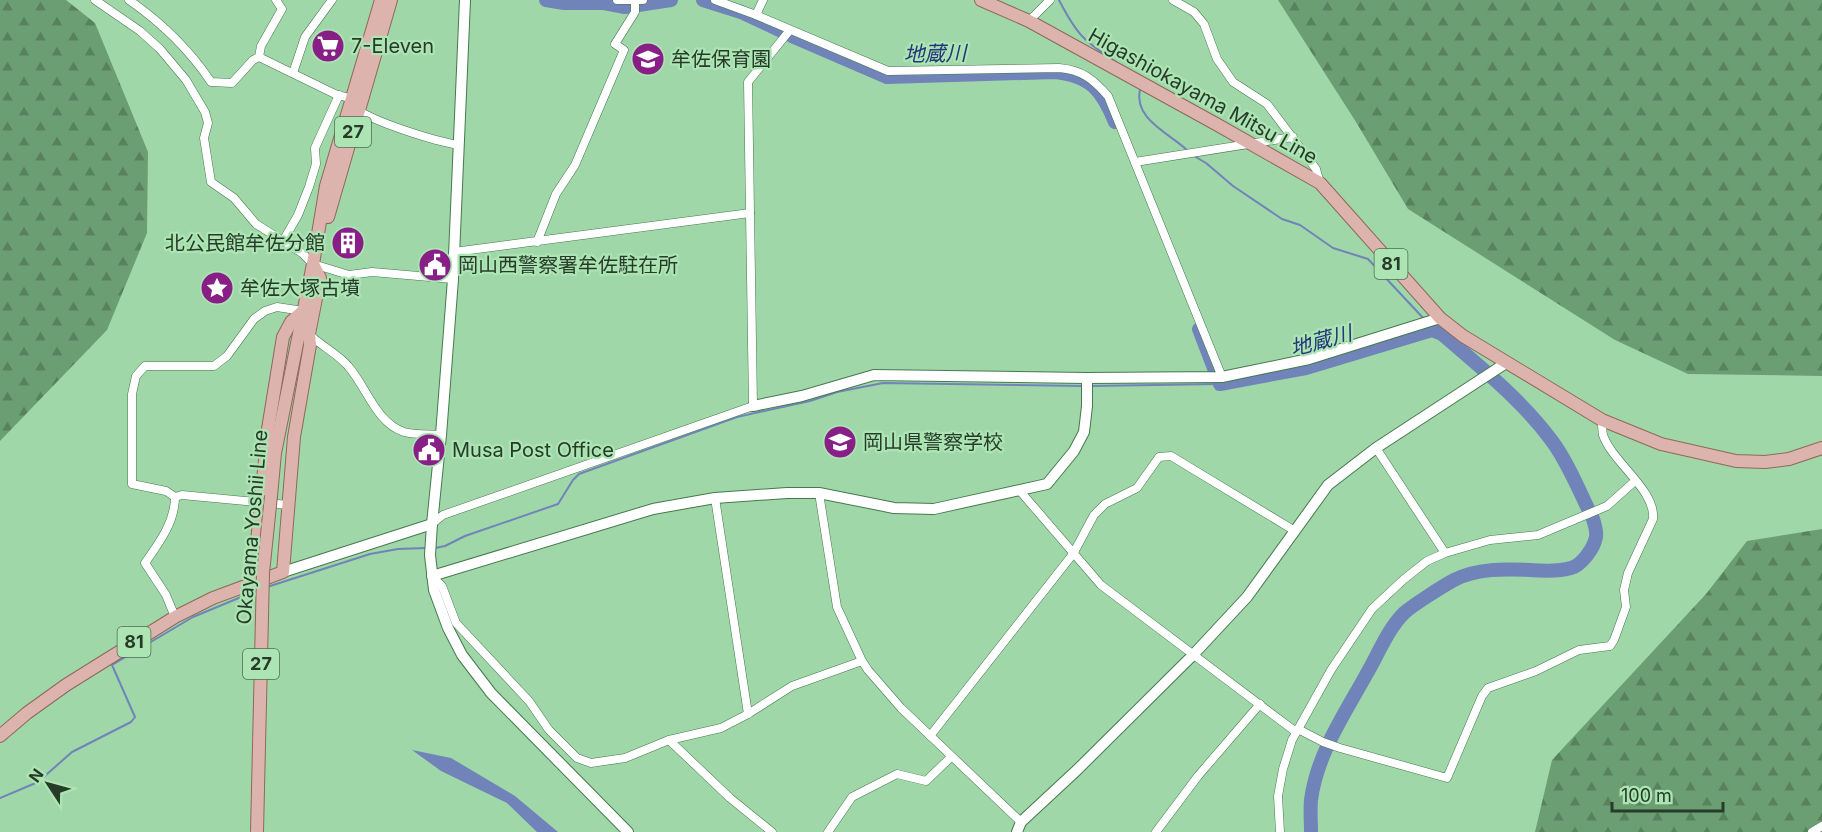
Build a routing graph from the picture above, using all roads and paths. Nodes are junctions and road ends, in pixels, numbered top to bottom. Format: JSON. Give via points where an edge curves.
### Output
{"nodes":[{"id":1,"x":96,"y":0,"type":"edge"},
{"id":2,"x":129,"y":0,"type":"edge"},
{"id":3,"x":276,"y":0,"type":"edge"},
{"id":4,"x":332,"y":0,"type":"edge"},
{"id":5,"x":381,"y":0,"type":"edge"},
{"id":6,"x":391,"y":0,"type":"edge"},
{"id":7,"x":465,"y":0,"type":"edge"},
{"id":8,"x":617,"y":0,"type":"edge"},
{"id":9,"x":715,"y":0,"type":"edge"},
{"id":10,"x":763,"y":0,"type":"edge"},
{"id":11,"x":981,"y":0,"type":"edge"},
{"id":12,"x":1050,"y":0,"type":"edge"},
{"id":13,"x":1173,"y":0,"type":"edge"},
{"id":14,"x":639,"y":1,"type":"edge"},
{"id":15,"x":756,"y":15,"type":"junction"},
{"id":16,"x":1029,"y":21,"type":"junction"},
{"id":17,"x":790,"y":30,"type":"junction"},
{"id":18,"x":259,"y":57,"type":"junction"},
{"id":19,"x":293,"y":73,"type":"junction"},
{"id":20,"x":352,"y":102,"type":"junction"},
{"id":21,"x":1293,"y":137,"type":"junction"},
{"id":22,"x":1251,"y":144,"type":"junction"},
{"id":23,"x":459,"y":145,"type":"junction"},
{"id":24,"x":1135,"y":162,"type":"junction"},
{"id":25,"x":1320,"y":183,"type":"junction"},
{"id":26,"x":750,"y":213,"type":"junction"},
{"id":27,"x":283,"y":242,"type":"junction"},
{"id":28,"x":537,"y":242,"type":"junction"},
{"id":29,"x":454,"y":252,"type":"junction"},
{"id":30,"x":313,"y":264,"type":"junction"},
{"id":31,"x":453,"y":279,"type":"junction"},
{"id":32,"x":303,"y":311,"type":"junction"},
{"id":33,"x":1440,"y":318,"type":"junction"},
{"id":34,"x":304,"y":333,"type":"junction"},
{"id":35,"x":1506,"y":363,"type":"junction"},
{"id":36,"x":1222,"y":376,"type":"junction"},
{"id":37,"x":1087,"y":378,"type":"junction"},
{"id":38,"x":753,"y":406,"type":"junction"},
{"id":39,"x":1602,"y":420,"type":"junction"},
{"id":40,"x":441,"y":435,"type":"junction"},
{"id":41,"x":1376,"y":448,"type":"junction"},
{"id":42,"x":1822,"y":448,"type":"edge"},
{"id":43,"x":1635,"y":481,"type":"junction"},
{"id":44,"x":1020,"y":491,"type":"junction"},
{"id":45,"x":819,"y":493,"type":"junction"},
{"id":46,"x":175,"y":496,"type":"junction"},
{"id":47,"x":715,"y":498,"type":"junction"},
{"id":48,"x":259,"y":503,"type":"junction"},
{"id":49,"x":288,"y":506,"type":"junction"},
{"id":50,"x":431,"y":529,"type":"junction"},
{"id":51,"x":1295,"y":531,"type":"junction"},
{"id":52,"x":1445,"y":552,"type":"junction"},
{"id":53,"x":1073,"y":554,"type":"junction"},
{"id":54,"x":283,"y":572,"type":"junction"},
{"id":55,"x":432,"y":576,"type":"junction"},
{"id":56,"x":253,"y":583,"type":"junction"},
{"id":57,"x":175,"y":617,"type":"junction"},
{"id":58,"x":1192,"y":655,"type":"junction"},
{"id":59,"x":862,"y":661,"type":"junction"},
{"id":60,"x":1260,"y":704,"type":"junction"},
{"id":61,"x":748,"y":714,"type":"junction"},
{"id":62,"x":1297,"y":730,"type":"junction"},
{"id":63,"x":0,"y":736,"type":"edge"},
{"id":64,"x":930,"y":736,"type":"junction"},
{"id":65,"x":669,"y":741,"type":"junction"},
{"id":66,"x":951,"y":756,"type":"junction"},
{"id":67,"x":1822,"y":826,"type":"edge"},
{"id":68,"x":1019,"y":827,"type":"edge"},
{"id":69,"x":257,"y":832,"type":"edge"},
{"id":70,"x":628,"y":832,"type":"edge"},
{"id":71,"x":772,"y":832,"type":"edge"},
{"id":72,"x":828,"y":832,"type":"edge"},
{"id":73,"x":1156,"y":832,"type":"edge"},
{"id":74,"x":1280,"y":832,"type":"edge"},
{"id":75,"x":1812,"y":832,"type":"edge"}],
"edges":[{"from":1,"to":27,"type":"street","via":[[140,31],[186,80],[208,123],[204,138],[212,182],[234,198],[256,224]]},
{"from":2,"to":18,"type":"street","via":[[156,18],[194,56],[212,82],[232,83]]},
{"from":3,"to":18,"type":"street","via":[[282,9]]},
{"from":4,"to":19,"type":"street","via":[[305,37]]},
{"from":5,"to":20,"type":"main road","name":"Okayama Yoshii Line","number":"27"},
{"from":6,"to":20,"type":"main road","name":"Okayama Yoshii Line","number":"27"},
{"from":7,"to":23,"type":"street"},
{"from":8,"to":14,"type":"street"},
{"from":9,"to":15,"type":"street"},
{"from":10,"to":15,"type":"street"},
{"from":11,"to":16,"type":"main road","name":"Higashiokayama Mitsu Line","number":"81"},
{"from":12,"to":16,"type":"street"},
{"from":13,"to":21,"type":"street","via":[[1194,12],[1204,24],[1216,59],[1233,82],[1267,104]]},
{"from":14,"to":28,"type":"street","via":[[615,44],[624,50]]},
{"from":15,"to":17,"type":"street"},
{"from":16,"to":22,"type":"main road","name":"Higashiokayama Mitsu Line","number":"81"},
{"from":17,"to":24,"type":"street","via":[[888,71],[1074,69],[1108,96]]},
{"from":17,"to":26,"type":"street","via":[[748,82]]},
{"from":18,"to":19,"type":"street"},
{"from":19,"to":20,"type":"street"},
{"from":20,"to":23,"type":"street","via":[[443,142]]},
{"from":20,"to":27,"type":"street","via":[[315,148],[316,164],[309,187]]},
{"from":20,"to":30,"type":"main road","name":"Okayama Yoshii Line","number":"27","via":[[326,186]]},
{"from":21,"to":22,"type":"street"},
{"from":21,"to":25,"type":"street","via":[[1316,169]]},
{"from":22,"to":24,"type":"street"},
{"from":22,"to":25,"type":"main road","name":"Higashiokayama Mitsu Line","number":"81"},
{"from":23,"to":29,"type":"street"},
{"from":24,"to":36,"type":"street"},
{"from":25,"to":33,"type":"main road","name":"Higashiokayama Mitsu Line","number":"81"},
{"from":26,"to":28,"type":"street"},
{"from":26,"to":38,"type":"street"},
{"from":27,"to":30,"type":"street"},
{"from":28,"to":29,"type":"street"},
{"from":29,"to":31,"type":"street"},
{"from":30,"to":31,"type":"street","via":[[349,275],[372,272]]},
{"from":30,"to":32,"type":"main road","name":"Okayama Yoshii Line","number":"27"},
{"from":30,"to":34,"type":"main road","via":[[320,278]]},
{"from":31,"to":40,"type":"street"},
{"from":32,"to":34,"type":"main road","name":"Okayama Yoshii Line","number":"27"},
{"from":32,"to":46,"type":"street","via":[[277,307],[265,311],[214,366],[145,366],[136,376],[132,394],[132,484]]},
{"from":32,"to":48,"type":"main road","via":[[283,337]]},
{"from":33,"to":35,"type":"main road","name":"Higashiokayama Mitsu Line","number":"81"},
{"from":33,"to":36,"type":"street","via":[[1308,359]]},
{"from":34,"to":40,"type":"street","via":[[347,364],[378,411],[398,429]]},
{"from":34,"to":49,"type":"main road","via":[[310,345],[294,437]]},
{"from":34,"to":69,"type":"main road","name":"Okayama Yoshii Line","number":"27","bridge":true,"via":[[275,453],[264,573]]},
{"from":35,"to":39,"type":"main road","name":"Higashiokayama Mitsu Line","number":"81"},
{"from":35,"to":41,"type":"street"},
{"from":36,"to":37,"type":"street"},
{"from":37,"to":38,"type":"street","via":[[874,375]]},
{"from":37,"to":44,"type":"street","via":[[1084,432],[1074,451],[1047,484]]},
{"from":38,"to":50,"type":"street","via":[[443,515]]},
{"from":39,"to":42,"type":"main road","name":"Higashiokayama Mitsu Line","number":"81","via":[[1661,444],[1736,461],[1789,459]]},
{"from":39,"to":43,"type":"street","via":[[1603,435]]},
{"from":40,"to":50,"type":"street"},
{"from":41,"to":51,"type":"street","via":[[1328,485]]},
{"from":41,"to":52,"type":"street"},
{"from":43,"to":52,"type":"street","via":[[1607,506],[1538,535],[1490,540]]},
{"from":43,"to":62,"type":"street","via":[[1650,500],[1653,519],[1628,573],[1626,607],[1614,640],[1610,646],[1579,650],[1488,688],[1447,778],[1331,745]]},
{"from":44,"to":45,"type":"street","via":[[934,509],[894,508]]},
{"from":44,"to":53,"type":"street"},
{"from":45,"to":47,"type":"street"},
{"from":45,"to":59,"type":"street","via":[[837,607]]},
{"from":46,"to":48,"type":"street"},
{"from":46,"to":57,"type":"street","via":[[165,534],[145,563]]},
{"from":47,"to":55,"type":"street","via":[[653,509]]},
{"from":47,"to":61,"type":"street"},
{"from":48,"to":49,"type":"street"},
{"from":48,"to":56,"type":"main road"},
{"from":49,"to":54,"type":"main road"},
{"from":50,"to":54,"type":"street"},
{"from":50,"to":55,"type":"street"},
{"from":51,"to":53,"type":"street","via":[[1171,456],[1160,457],[1137,488],[1094,515]]},
{"from":51,"to":58,"type":"street","via":[[1247,597]]},
{"from":52,"to":62,"type":"street","via":[[1427,561],[1372,609]]},
{"from":53,"to":58,"type":"street","via":[[1101,585]]},
{"from":53,"to":64,"type":"street"},
{"from":54,"to":56,"type":"main road","number":"81"},
{"from":55,"to":65,"type":"street","via":[[442,586],[456,623],[577,758],[591,763],[625,758]]},
{"from":55,"to":70,"type":"street","via":[[448,628],[462,655],[491,693]]},
{"from":56,"to":57,"type":"main road","number":"81"},
{"from":57,"to":63,"type":"main road","number":"81","via":[[66,686]]},
{"from":58,"to":60,"type":"street"},
{"from":58,"to":68,"type":"street"},
{"from":59,"to":61,"type":"street","via":[[792,686]]},
{"from":59,"to":64,"type":"street"},
{"from":60,"to":62,"type":"street"},
{"from":60,"to":73,"type":"street"},
{"from":61,"to":65,"type":"street","via":[[721,728]]},
{"from":62,"to":74,"type":"street","via":[[1282,769],[1278,796]]},
{"from":64,"to":66,"type":"street"},
{"from":65,"to":71,"type":"street"},
{"from":66,"to":68,"type":"street"},
{"from":66,"to":72,"type":"street","via":[[926,781],[897,774],[852,797]]},
{"from":67,"to":75,"type":"street"}]}
